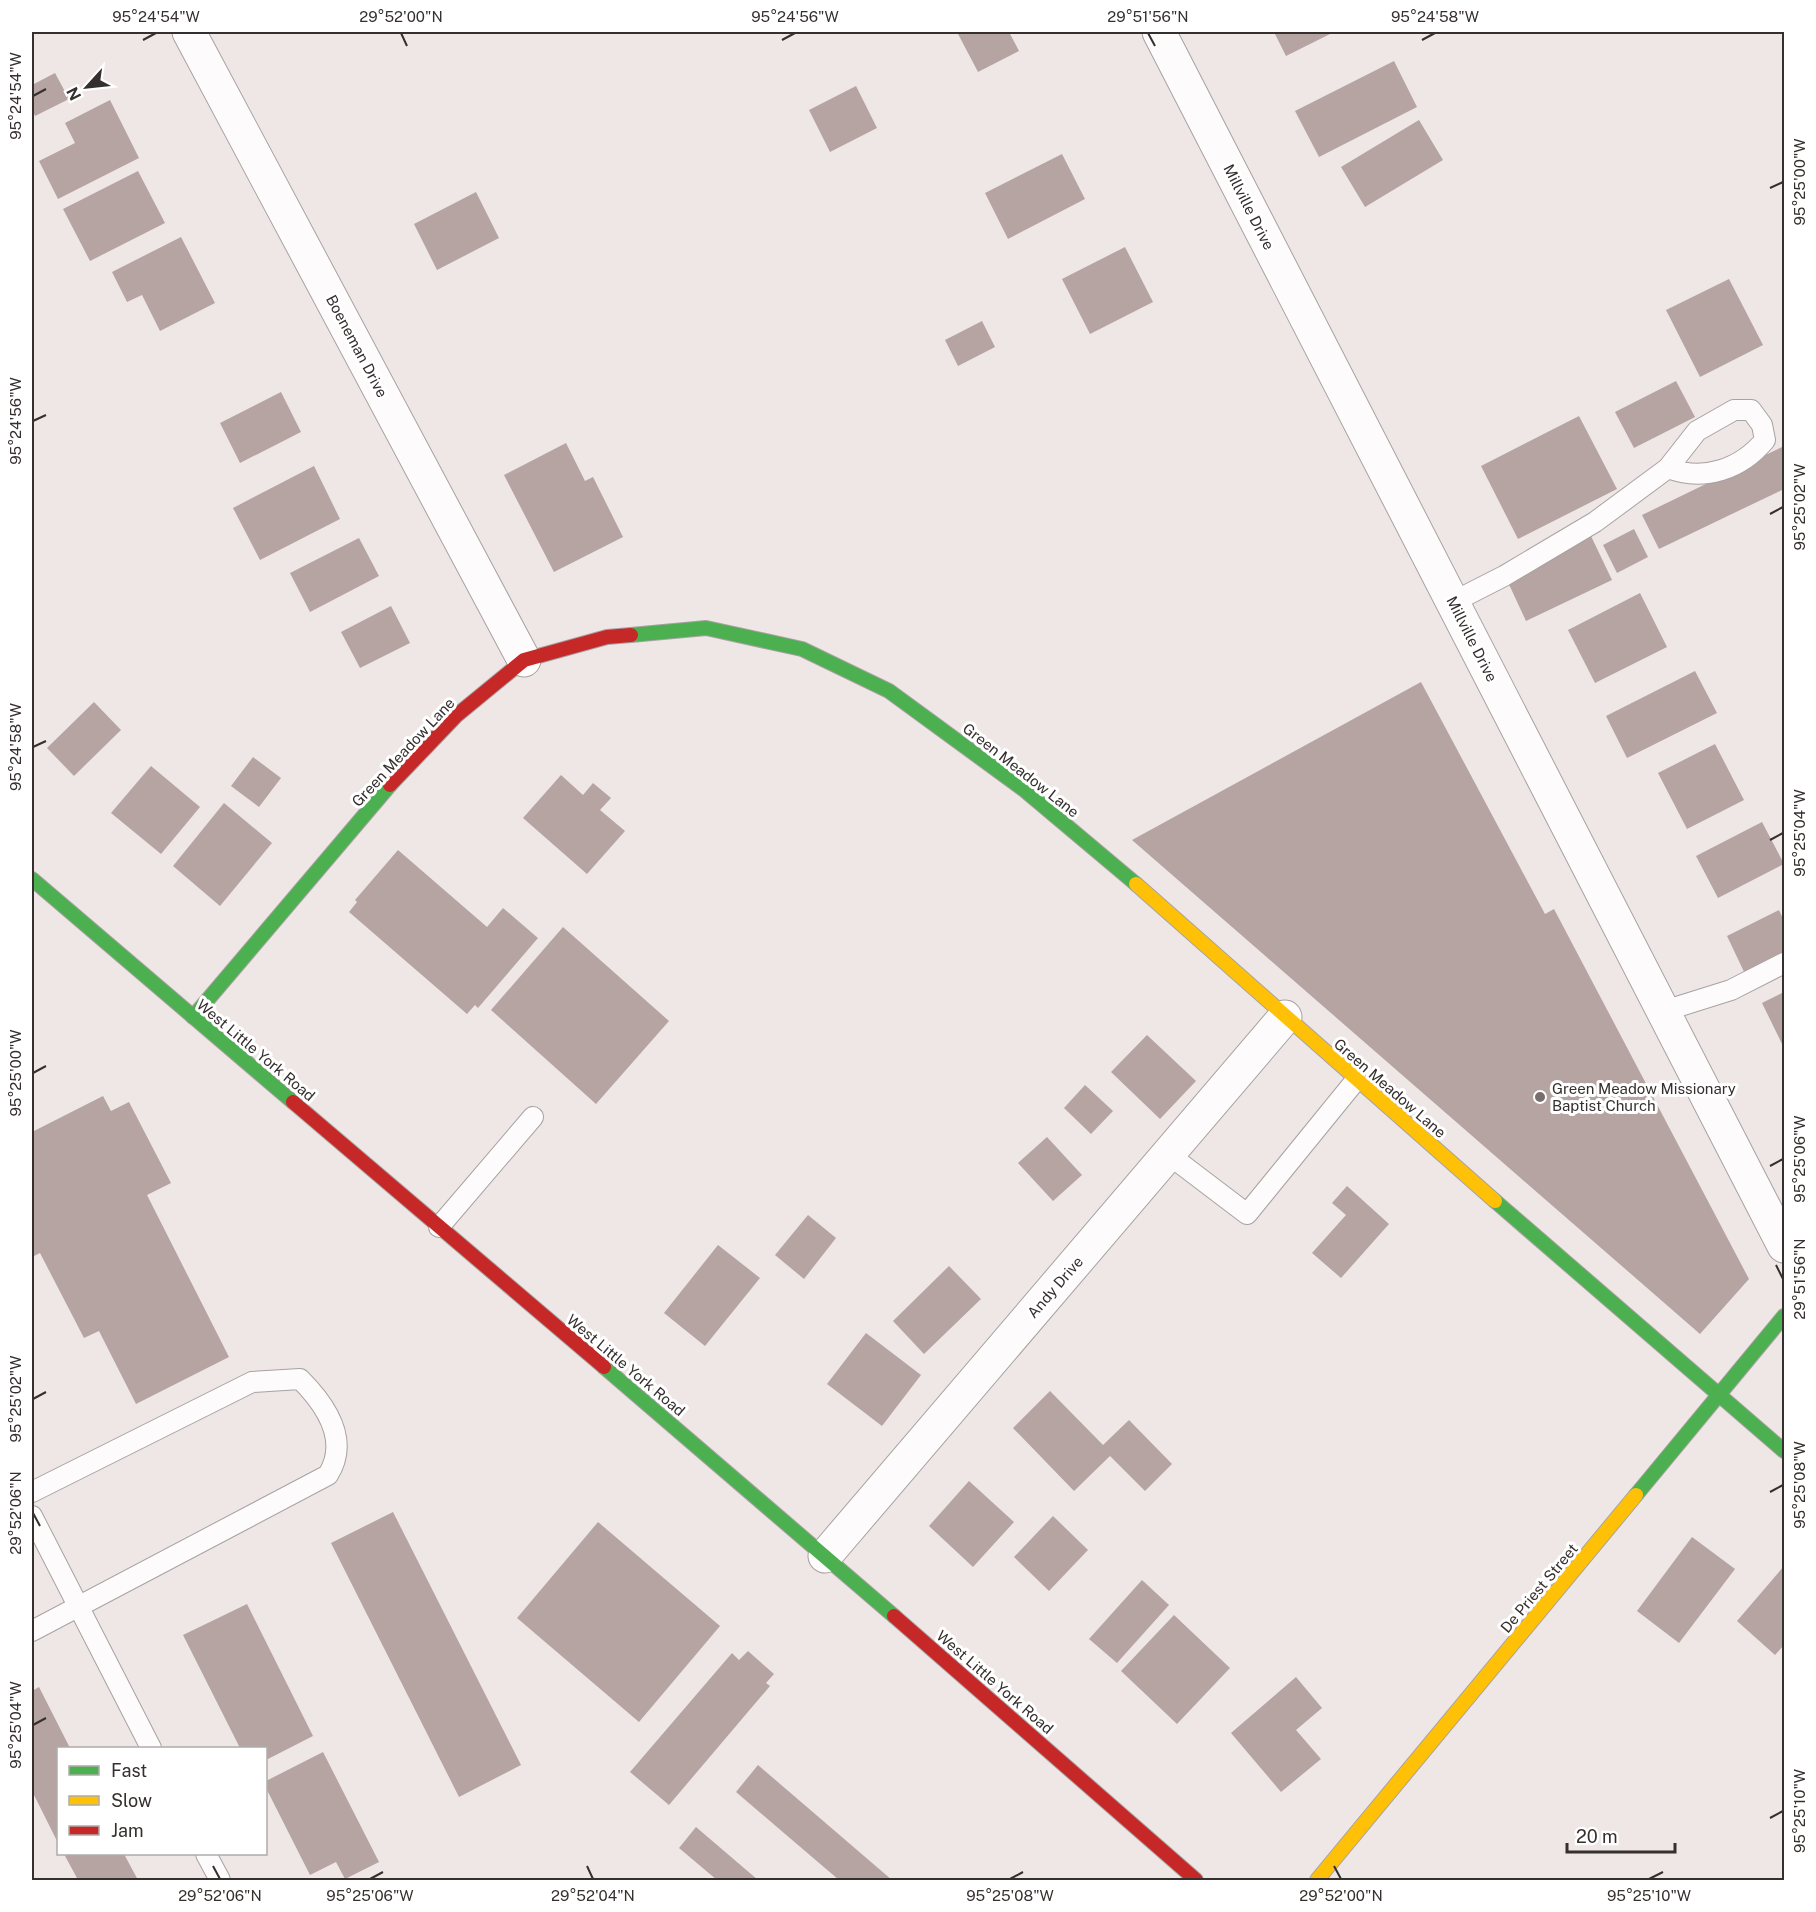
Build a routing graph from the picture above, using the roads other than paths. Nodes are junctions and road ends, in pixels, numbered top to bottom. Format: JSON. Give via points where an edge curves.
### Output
{"nodes":[{"id":1,"x":189,"y":32,"type":"edge"},
{"id":2,"x":1159,"y":32,"type":"edge"},
{"id":3,"x":1668,"y":468,"type":"junction"},
{"id":4,"x":1453,"y":602,"type":"junction"},
{"id":5,"x":524,"y":660,"type":"junction"},
{"id":6,"x":32,"y":879,"type":"edge"},
{"id":7,"x":1785,"y":963,"type":"edge"},
{"id":8,"x":1664,"y":1011,"type":"junction"},
{"id":9,"x":193,"y":1017,"type":"junction"},
{"id":10,"x":1285,"y":1017,"type":"junction"},
{"id":11,"x":1356,"y":1080,"type":"junction"},
{"id":12,"x":533,"y":1117,"type":"dead end"},
{"id":13,"x":1168,"y":1154,"type":"junction"},
{"id":14,"x":439,"y":1227,"type":"junction"},
{"id":15,"x":1785,"y":1246,"type":"edge"},
{"id":16,"x":1785,"y":1316,"type":"edge"},
{"id":17,"x":1721,"y":1396,"type":"junction"},
{"id":18,"x":1785,"y":1451,"type":"edge"},
{"id":19,"x":32,"y":1492,"type":"edge"},
{"id":20,"x":32,"y":1516,"type":"edge"},
{"id":21,"x":825,"y":1556,"type":"junction"},
{"id":22,"x":78,"y":1607,"type":"junction"},
{"id":23,"x":32,"y":1631,"type":"edge"},
{"id":24,"x":150,"y":1747,"type":"edge"},
{"id":25,"x":207,"y":1855,"type":"edge"},
{"id":26,"x":220,"y":1881,"type":"edge"},
{"id":27,"x":1196,"y":1881,"type":"edge"},
{"id":28,"x":1317,"y":1881,"type":"edge"}],
"edges":[{"from":1,"to":5,"type":"street","name":"Boeneman Drive"},
{"from":2,"to":4,"type":"street","name":"Millville Drive"},
{"from":3,"to":3,"type":"lane","via":[[1697,431],[1734,410],[1751,410],[1762,425],[1765,440],[1753,454],[1730,467],[1702,476]]},
{"from":3,"to":4,"type":"lane","via":[[1595,522]]},
{"from":4,"to":8,"type":"street","name":"Millville Drive"},
{"from":5,"to":9,"type":"street","name":"Green Meadow Lane","via":[[457,715],[402,771]]},
{"from":5,"to":10,"type":"street","name":"Green Meadow Lane","via":[[607,637],[706,628],[802,649],[889,691],[1023,789]]},
{"from":6,"to":9,"type":"street","name":"West Little York Road"},
{"from":7,"to":8,"type":"lane","via":[[1731,990]]},
{"from":8,"to":15,"type":"street","name":"Millville Drive"},
{"from":9,"to":14,"type":"street","name":"West Little York Road"},
{"from":10,"to":11,"type":"street","name":"Green Meadow Lane"},
{"from":10,"to":13,"type":"street","name":"Andy Drive"},
{"from":11,"to":13,"type":"lane","via":[[1247,1214]]},
{"from":11,"to":17,"type":"street","name":"Green Meadow Lane"},
{"from":12,"to":14,"type":"lane"},
{"from":13,"to":21,"type":"street","name":"Andy Drive"},
{"from":14,"to":21,"type":"street","name":"West Little York Road"},
{"from":16,"to":17,"type":"street","name":"De Priest Street"},
{"from":17,"to":18,"type":"street","name":"Green Meadow Lane"},
{"from":17,"to":28,"type":"street","name":"De Priest Street"},
{"from":19,"to":22,"type":"lane","via":[[252,1382],[300,1379],[331,1419],[337,1449],[335,1464],[328,1475]]},
{"from":20,"to":22,"type":"lane"},
{"from":21,"to":27,"type":"street","name":"West Little York Road"},
{"from":22,"to":23,"type":"lane"},
{"from":22,"to":24,"type":"lane"},
{"from":25,"to":26,"type":"lane"}]}
